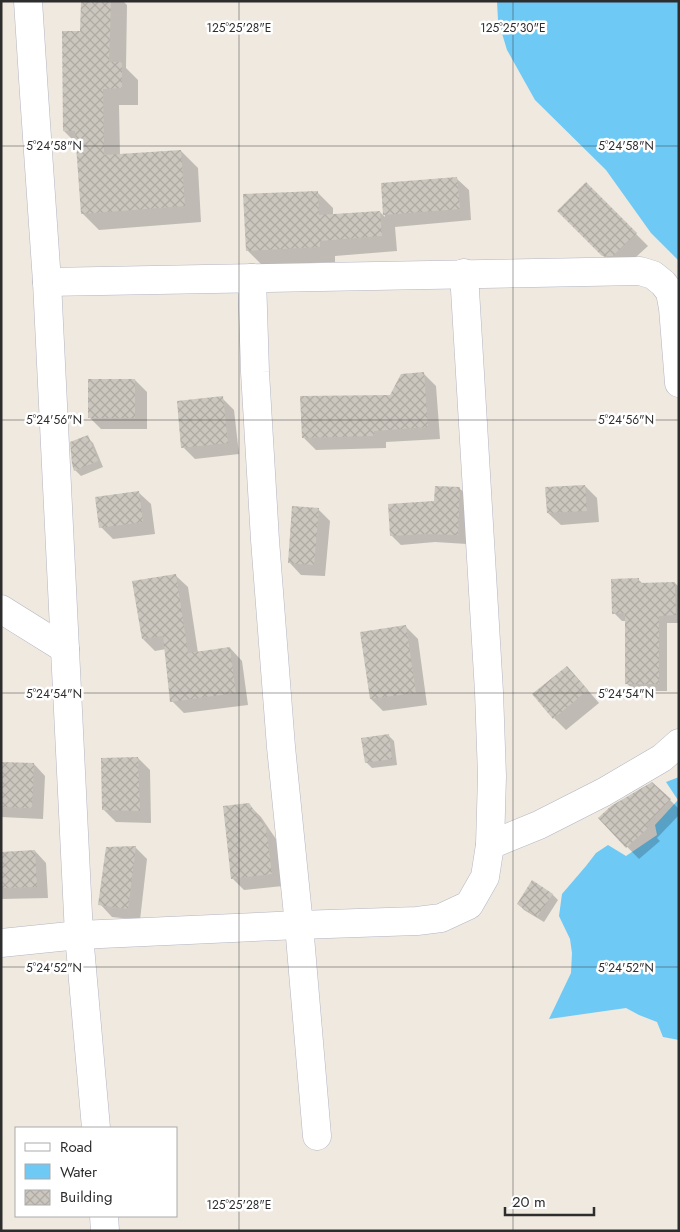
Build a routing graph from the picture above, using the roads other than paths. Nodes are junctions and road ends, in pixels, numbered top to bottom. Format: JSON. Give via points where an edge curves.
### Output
{"nodes":[{"id":1,"x":28,"y":1,"type":"edge"},
{"id":2,"x":464,"y":273,"type":"junction"},
{"id":3,"x":252,"y":278,"type":"junction"},
{"id":4,"x":47,"y":282,"type":"junction"},
{"id":5,"x":679,"y":383,"type":"edge"},
{"id":6,"x":1,"y":609,"type":"edge"},
{"id":7,"x":65,"y":649,"type":"junction"},
{"id":8,"x":679,"y":743,"type":"edge"},
{"id":9,"x":490,"y":845,"type":"junction"},
{"id":10,"x":299,"y":924,"type":"junction"},
{"id":11,"x":79,"y":935,"type":"junction"},
{"id":12,"x":1,"y":943,"type":"edge"},
{"id":13,"x":96,"y":1127,"type":"edge"},
{"id":14,"x":317,"y":1136,"type":"dead end"},
{"id":15,"x":104,"y":1217,"type":"edge"},
{"id":16,"x":105,"y":1231,"type":"edge"}],
"edges":[{"from":1,"to":4,"type":"street"},
{"from":2,"to":3,"type":"street"},
{"from":2,"to":5,"type":"street","via":[[640,271],[653,275],[670,292]]},
{"from":2,"to":9,"type":"street","via":[[490,692]]},
{"from":3,"to":4,"type":"street"},
{"from":3,"to":10,"type":"street","via":[[265,540]]},
{"from":4,"to":7,"type":"street"},
{"from":6,"to":7,"type":"street"},
{"from":7,"to":11,"type":"street"},
{"from":8,"to":9,"type":"street","via":[[662,758],[604,792]]},
{"from":9,"to":10,"type":"street","via":[[484,877],[469,905],[441,918]]},
{"from":10,"to":11,"type":"street"},
{"from":10,"to":14,"type":"street"},
{"from":11,"to":12,"type":"street"},
{"from":11,"to":13,"type":"street"},
{"from":15,"to":16,"type":"street"}]}
